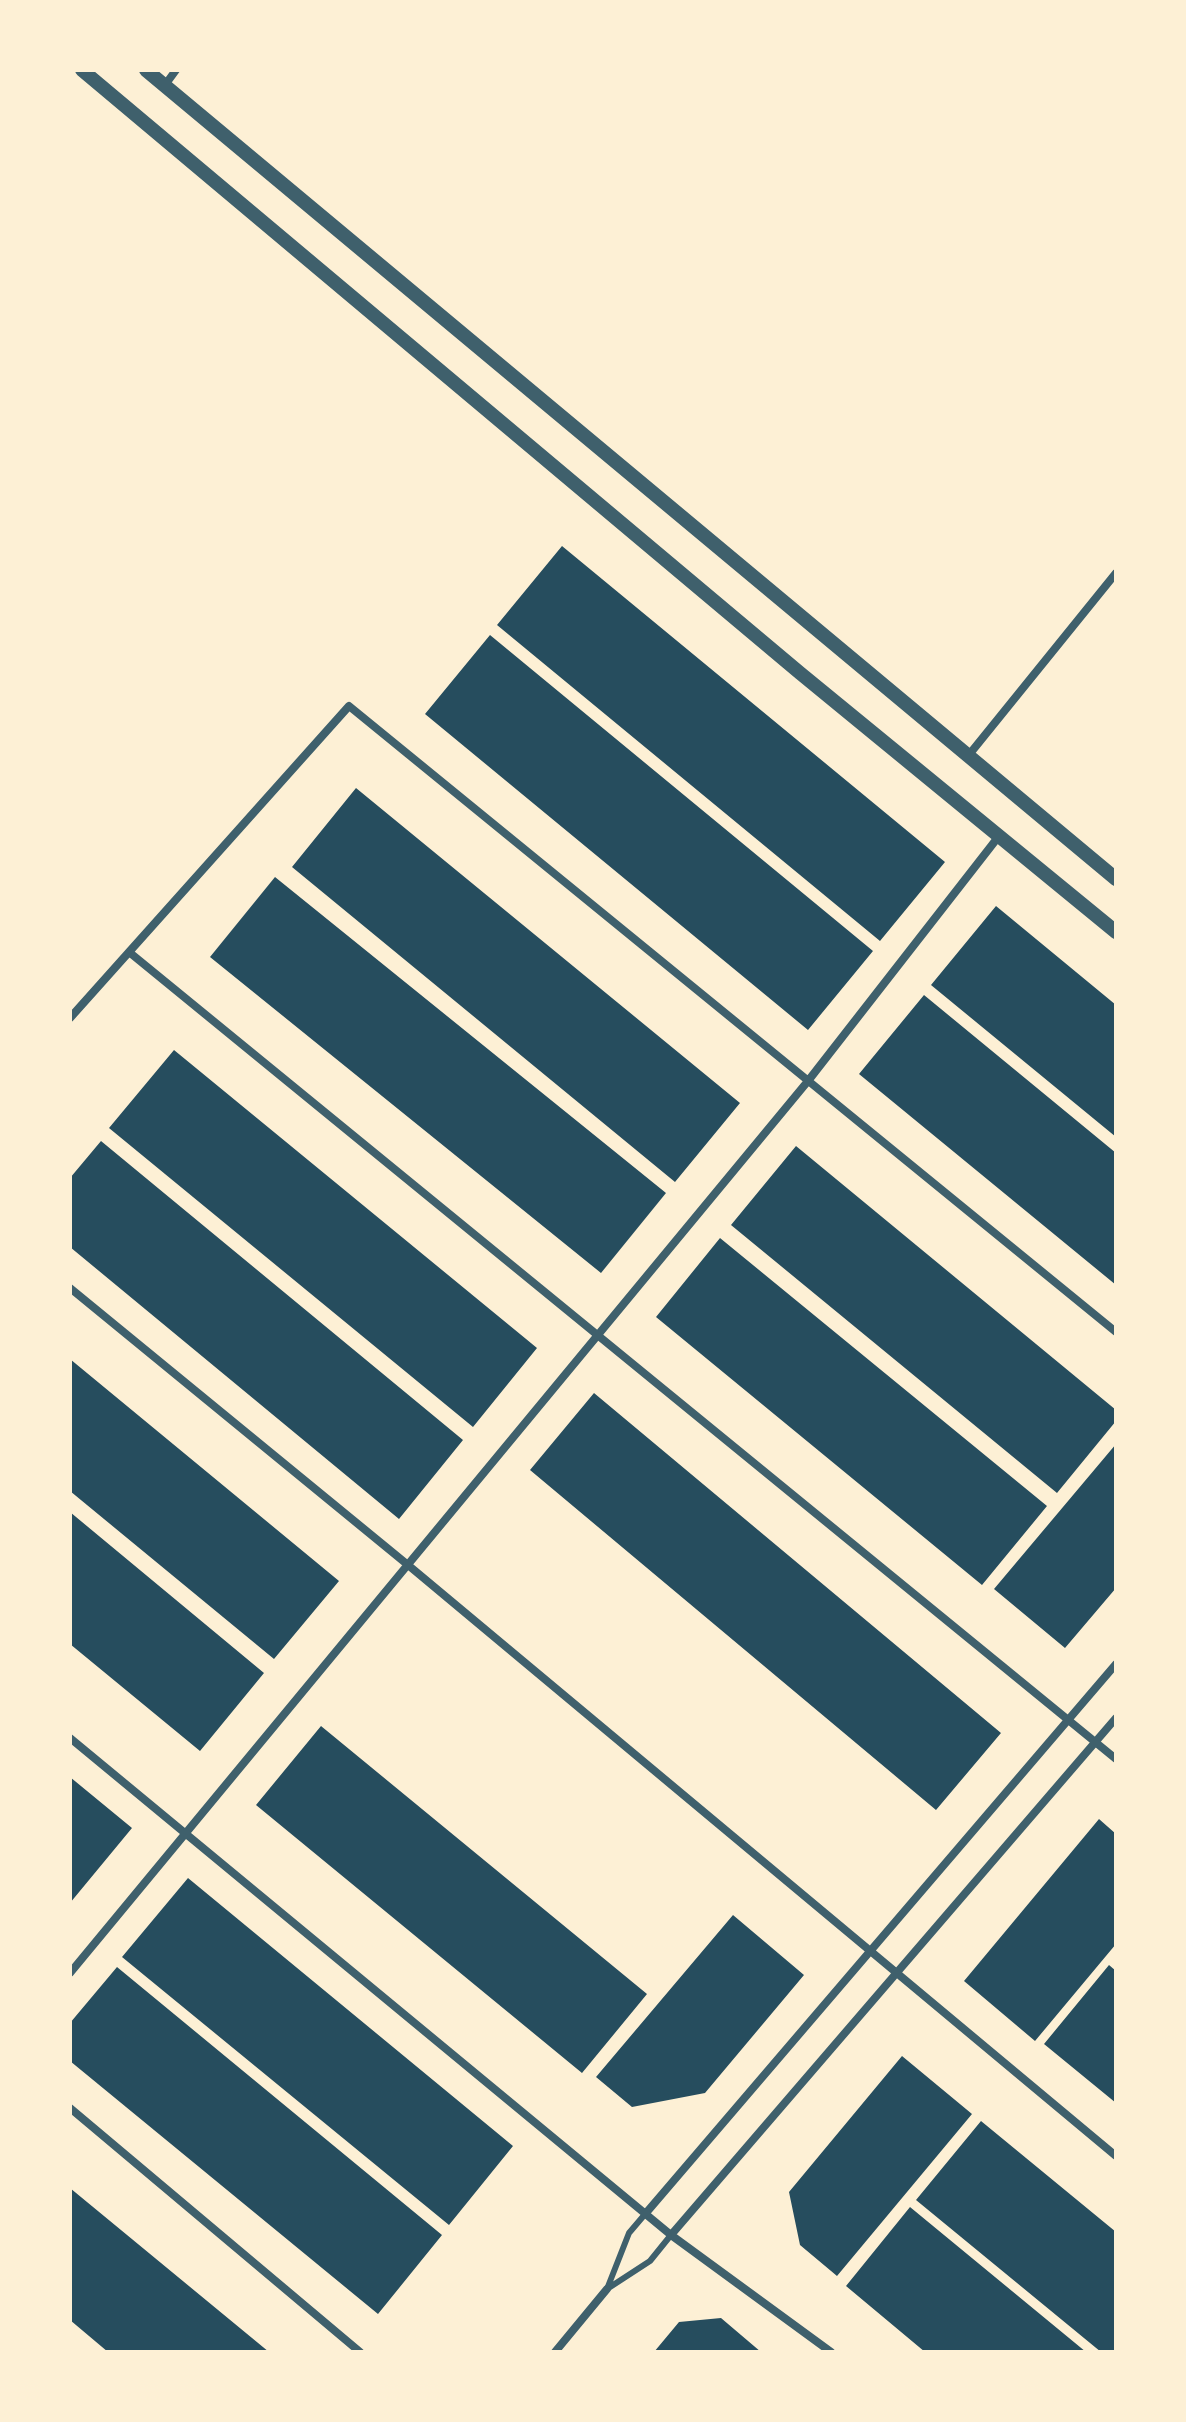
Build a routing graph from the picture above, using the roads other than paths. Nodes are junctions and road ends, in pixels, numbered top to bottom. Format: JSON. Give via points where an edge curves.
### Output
{"nodes":[{"id":1,"x":82,"y":70,"type":"edge"},
{"id":2,"x":146,"y":70,"type":"edge"},
{"id":3,"x":176,"y":70,"type":"edge"},
{"id":4,"x":165,"y":85,"type":"junction"},
{"id":5,"x":1116,"y":573,"type":"edge"},
{"id":6,"x":967,"y":756,"type":"junction"},
{"id":7,"x":999,"y":835,"type":"junction"},
{"id":8,"x":1116,"y":879,"type":"edge"},
{"id":9,"x":1116,"y":932,"type":"edge"},
{"id":10,"x":129,"y":952,"type":"junction"},
{"id":11,"x":70,"y":1018,"type":"edge"},
{"id":12,"x":808,"y":1081,"type":"junction"},
{"id":13,"x":70,"y":1288,"type":"edge"},
{"id":14,"x":1116,"y":1332,"type":"edge"},
{"id":15,"x":598,"y":1335,"type":"junction"},
{"id":16,"x":408,"y":1565,"type":"junction"},
{"id":17,"x":1116,"y":1664,"type":"edge"},
{"id":18,"x":1116,"y":1718,"type":"edge"},
{"id":19,"x":1068,"y":1720,"type":"junction"},
{"id":20,"x":70,"y":1738,"type":"edge"},
{"id":21,"x":1095,"y":1742,"type":"junction"},
{"id":22,"x":1116,"y":1759,"type":"edge"},
{"id":23,"x":186,"y":1834,"type":"junction"},
{"id":24,"x":870,"y":1951,"type":"junction"},
{"id":25,"x":70,"y":1973,"type":"edge"},
{"id":26,"x":896,"y":1973,"type":"junction"},
{"id":27,"x":70,"y":2108,"type":"edge"},
{"id":28,"x":1116,"y":2156,"type":"edge"},
{"id":29,"x":646,"y":2213,"type":"junction"},
{"id":30,"x":671,"y":2235,"type":"junction"},
{"id":31,"x":607,"y":2289,"type":"junction"},
{"id":32,"x":360,"y":2352,"type":"edge"},
{"id":33,"x":555,"y":2352,"type":"edge"},
{"id":34,"x":831,"y":2352,"type":"edge"}],
"edges":[{"from":1,"to":7,"type":"street"},
{"from":2,"to":4,"type":"street"},
{"from":3,"to":4,"type":"street"},
{"from":4,"to":6,"type":"street"},
{"from":5,"to":6,"type":"street"},
{"from":6,"to":8,"type":"street"},
{"from":7,"to":9,"type":"street"},
{"from":7,"to":12,"type":"street"},
{"from":10,"to":11,"type":"street"},
{"from":10,"to":12,"type":"street","via":[[349,706]]},
{"from":10,"to":15,"type":"street"},
{"from":12,"to":14,"type":"street"},
{"from":12,"to":15,"type":"street"},
{"from":13,"to":16,"type":"street"},
{"from":15,"to":16,"type":"street"},
{"from":15,"to":19,"type":"street"},
{"from":16,"to":23,"type":"street"},
{"from":16,"to":24,"type":"street"},
{"from":17,"to":19,"type":"street"},
{"from":18,"to":21,"type":"street"},
{"from":19,"to":21,"type":"street"},
{"from":19,"to":24,"type":"street"},
{"from":20,"to":23,"type":"street"},
{"from":21,"to":22,"type":"street"},
{"from":21,"to":26,"type":"street"},
{"from":23,"to":25,"type":"street"},
{"from":23,"to":29,"type":"street"},
{"from":24,"to":26,"type":"street"},
{"from":24,"to":29,"type":"street"},
{"from":26,"to":28,"type":"street"},
{"from":26,"to":30,"type":"street"},
{"from":27,"to":32,"type":"street"},
{"from":29,"to":30,"type":"street"},
{"from":29,"to":31,"type":"lane","via":[[629,2233]]},
{"from":30,"to":31,"type":"lane","via":[[650,2261]]},
{"from":30,"to":34,"type":"street"},
{"from":31,"to":33,"type":"street"}]}
